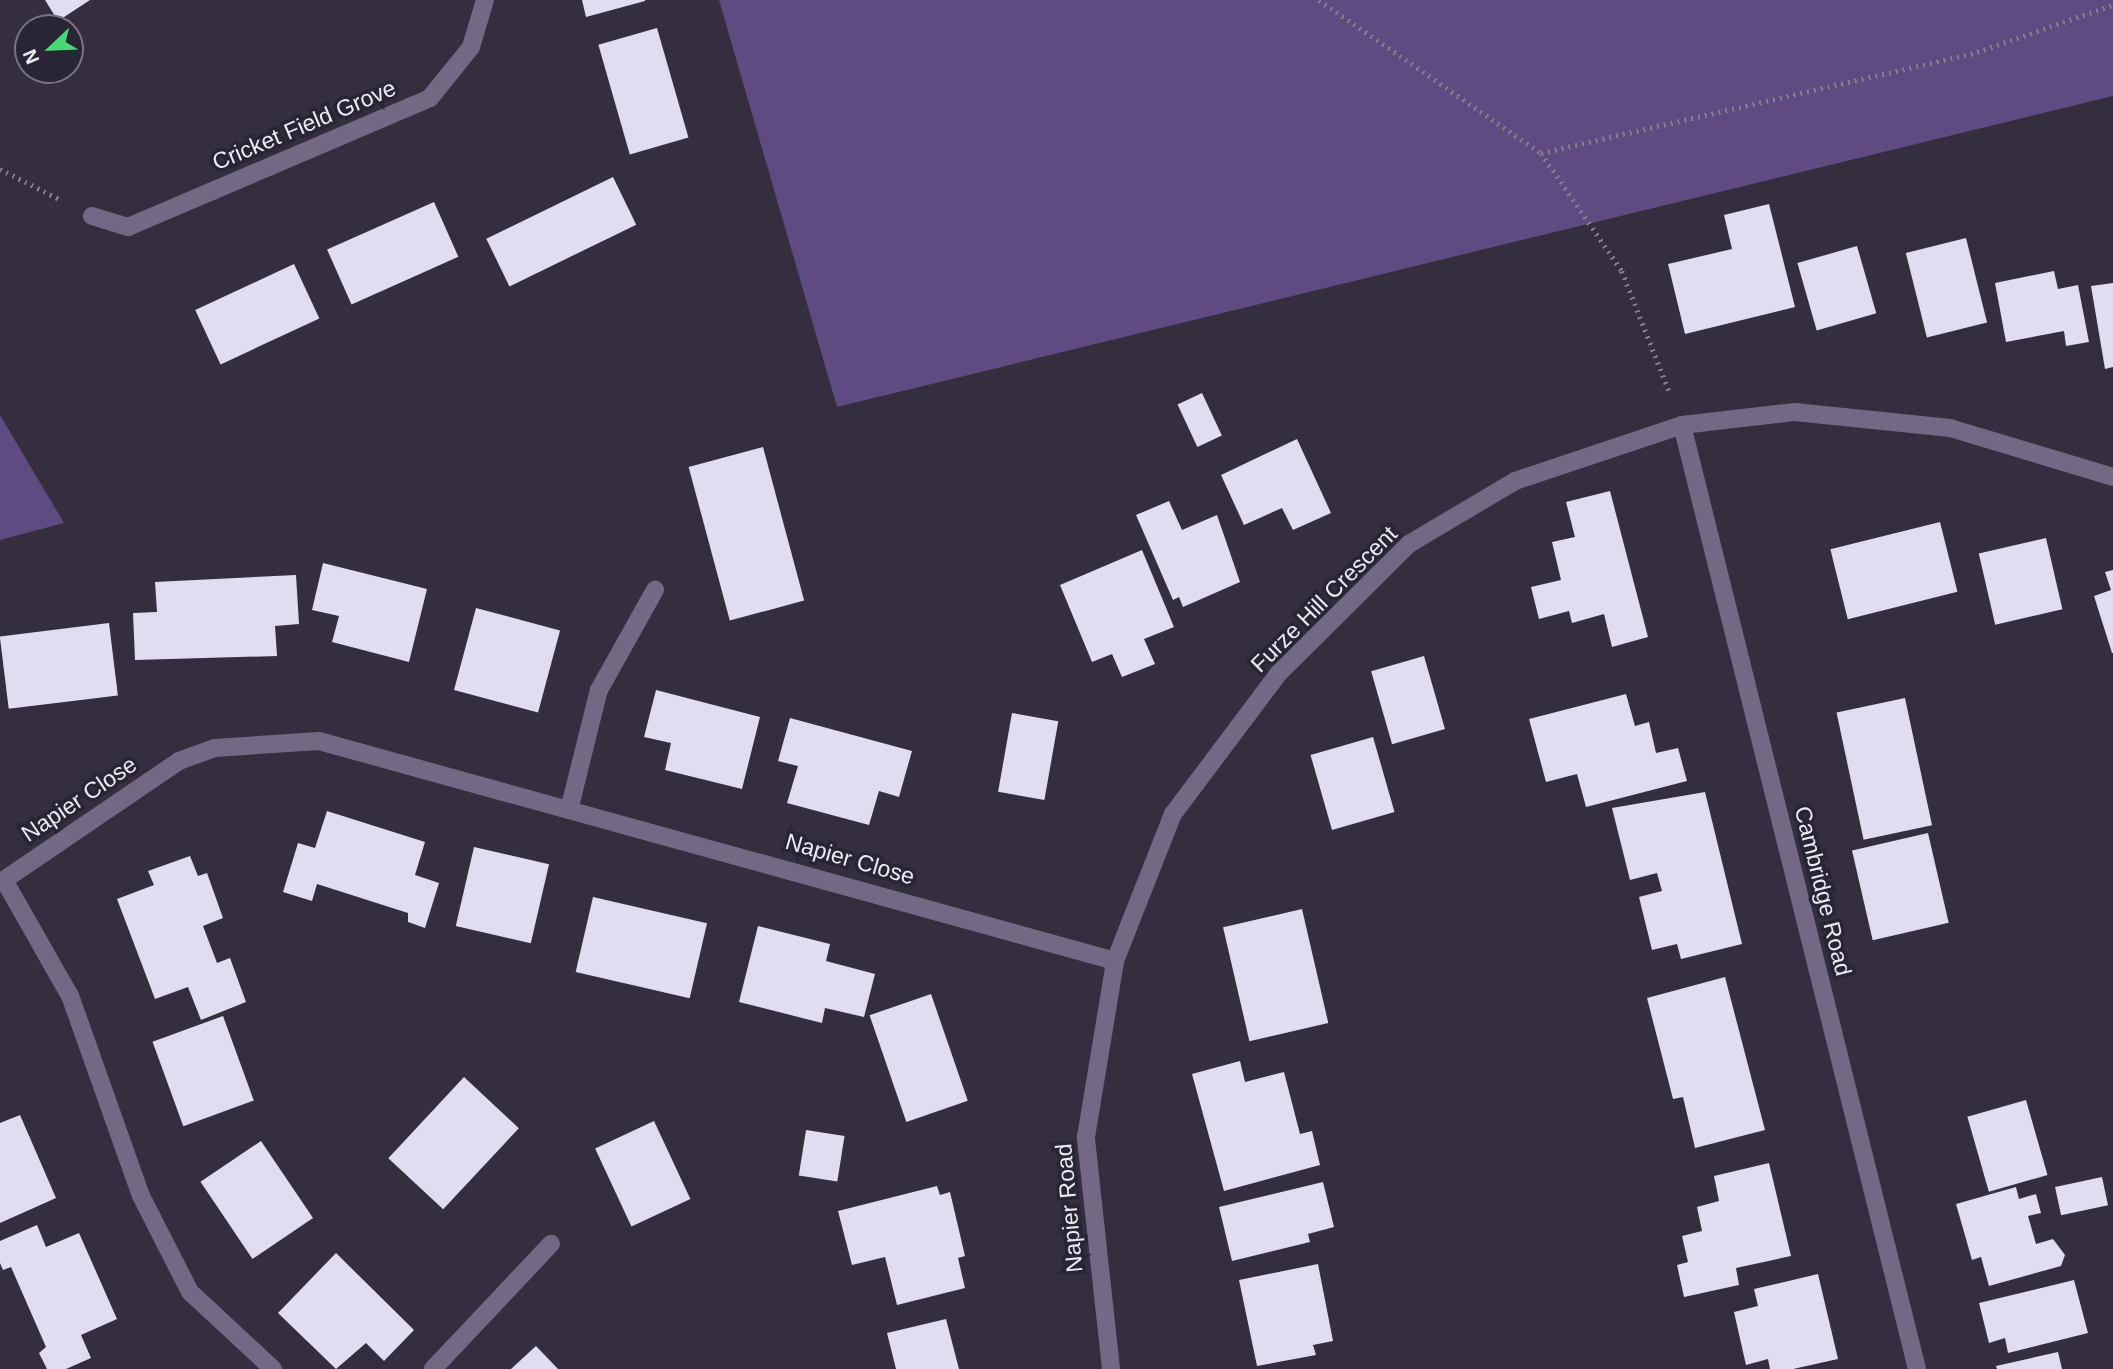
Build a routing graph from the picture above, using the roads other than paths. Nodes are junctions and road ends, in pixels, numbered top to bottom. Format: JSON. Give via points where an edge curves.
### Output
{"nodes":[{"id":1,"x":485,"y":0,"type":"edge"},
{"id":2,"x":92,"y":216,"type":"road end"},
{"id":3,"x":1682,"y":425,"type":"junction"},
{"id":4,"x":2113,"y":477,"type":"edge"},
{"id":5,"x":655,"y":590,"type":"dead end"},
{"id":6,"x":569,"y":810,"type":"junction"},
{"id":7,"x":2,"y":878,"type":"edge"},
{"id":8,"x":1115,"y":961,"type":"junction"},
{"id":9,"x":551,"y":1244,"type":"dead end"},
{"id":10,"x":272,"y":1369,"type":"edge"},
{"id":11,"x":433,"y":1369,"type":"edge"},
{"id":12,"x":1111,"y":1369,"type":"edge"},
{"id":13,"x":1917,"y":1369,"type":"edge"}],
"edges":[{"from":1,"to":2,"type":"street","name":"Cricket Field Grove","via":[[471,47],[430,98],[128,227]]},
{"from":3,"to":4,"type":"street","name":"Furze Hill Crescent","via":[[1795,412],[1950,428]]},
{"from":3,"to":8,"type":"street","name":"Furze Hill Crescent","via":[[1515,481],[1409,544],[1279,673],[1173,814]]},
{"from":3,"to":13,"type":"street","name":"Cambridge Road"},
{"from":5,"to":6,"type":"street","via":[[599,690]]},
{"from":6,"to":7,"type":"street","name":"Napier Close","via":[[319,741],[215,748],[135,789]]},
{"from":6,"to":8,"type":"street","name":"Napier Close"},
{"from":7,"to":10,"type":"street","name":"Napier Close","via":[[70,996],[141,1196],[190,1292]]},
{"from":8,"to":12,"type":"street","name":"Napier Road","via":[[1086,1137]]},
{"from":9,"to":11,"type":"street"}]}
